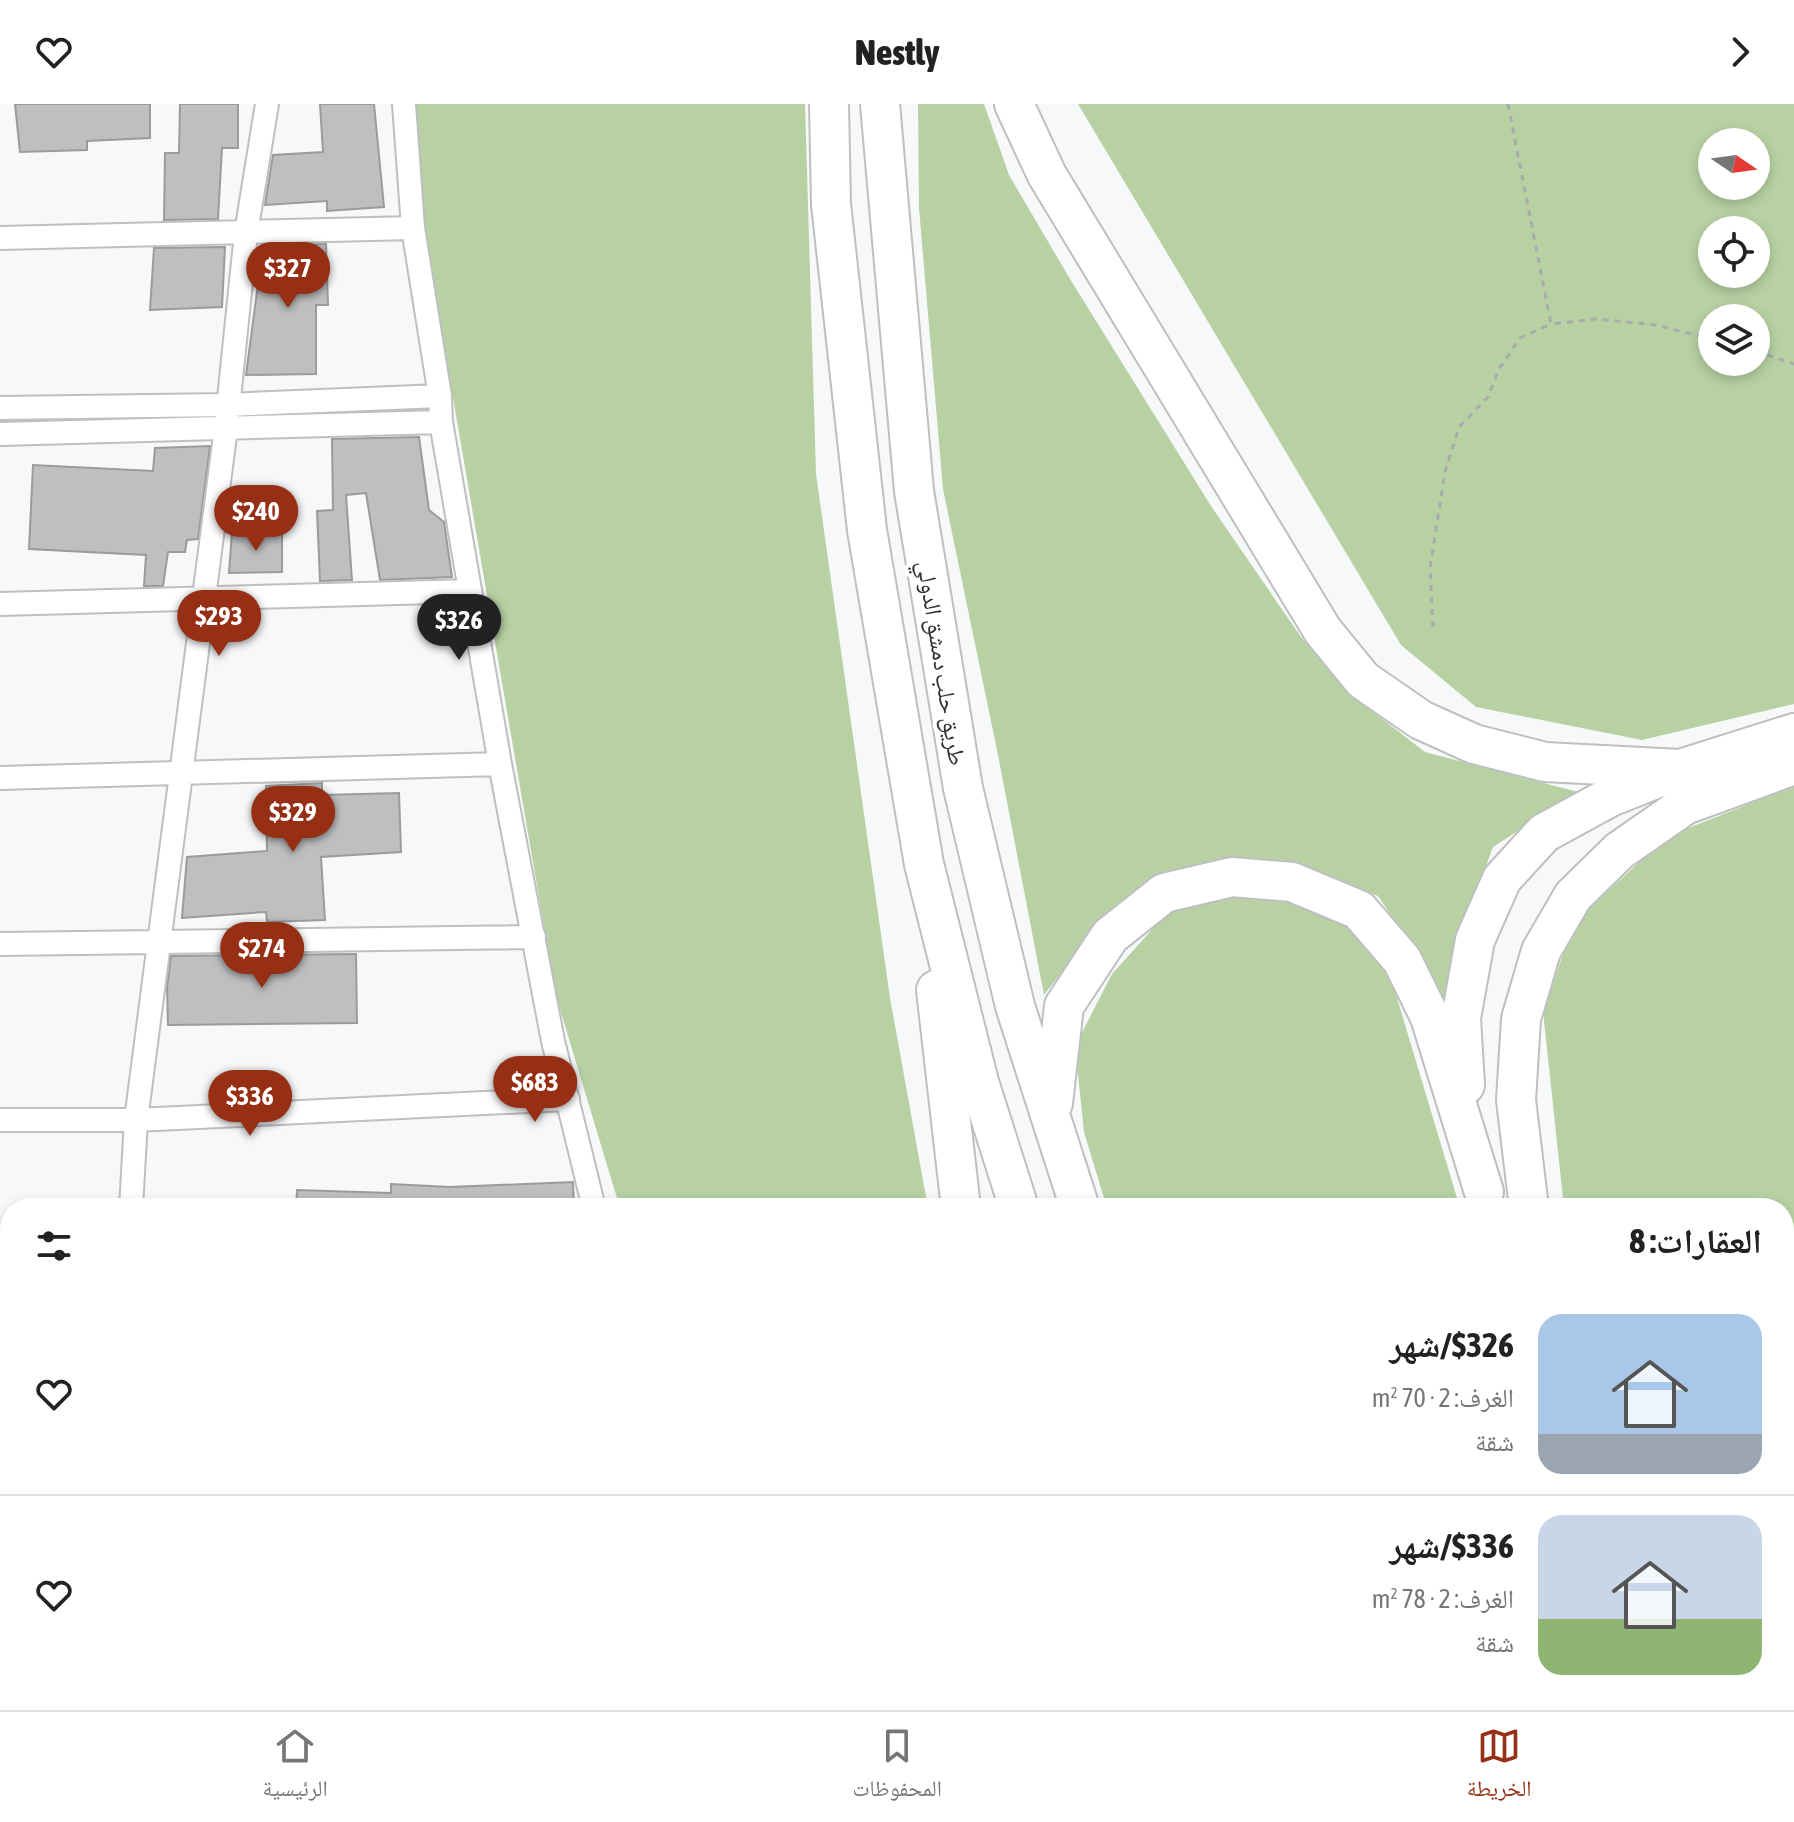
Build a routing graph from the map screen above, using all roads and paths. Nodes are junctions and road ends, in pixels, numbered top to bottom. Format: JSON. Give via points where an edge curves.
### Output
{"nodes":[{"id":1,"x":267,"y":104,"type":"edge"},
{"id":2,"x":404,"y":104,"type":"edge"},
{"id":3,"x":829,"y":104,"type":"edge"},
{"id":4,"x":880,"y":104,"type":"edge"},
{"id":5,"x":1014,"y":104,"type":"edge"},
{"id":6,"x":1508,"y":104,"type":"edge"},
{"id":7,"x":413,"y":228,"type":"junction"},
{"id":8,"x":246,"y":233,"type":"junction"},
{"id":9,"x":0,"y":238,"type":"edge"},
{"id":10,"x":1551,"y":324,"type":"junction"},
{"id":11,"x":1698,"y":336,"type":"edge"},
{"id":12,"x":1770,"y":356,"type":"edge"},
{"id":13,"x":1794,"y":364,"type":"edge"},
{"id":14,"x":440,"y":396,"type":"junction"},
{"id":15,"x":227,"y":405,"type":"junction"},
{"id":16,"x":0,"y":408,"type":"edge"},
{"id":17,"x":441,"y":422,"type":"junction"},
{"id":18,"x":226,"y":428,"type":"junction"},
{"id":19,"x":0,"y":434,"type":"edge"},
{"id":20,"x":470,"y":591,"type":"junction"},
{"id":21,"x":204,"y":598,"type":"junction"},
{"id":22,"x":0,"y":604,"type":"edge"},
{"id":23,"x":1433,"y":627,"type":"dead end"},
{"id":24,"x":1794,"y":733,"type":"edge"},
{"id":25,"x":500,"y":764,"type":"junction"},
{"id":26,"x":1794,"y":765,"type":"edge"},
{"id":27,"x":181,"y":773,"type":"junction"},
{"id":28,"x":0,"y":778,"type":"edge"},
{"id":29,"x":1682,"y":787,"type":"junction"},
{"id":30,"x":924,"y":864,"type":"junction"},
{"id":31,"x":534,"y":937,"type":"junction"},
{"id":32,"x":160,"y":942,"type":"junction"},
{"id":33,"x":0,"y":944,"type":"edge"},
{"id":34,"x":568,"y":1099,"type":"junction"},
{"id":35,"x":0,"y":1120,"type":"edge"},
{"id":36,"x":136,"y":1120,"type":"junction"},
{"id":37,"x":1052,"y":1120,"type":"junction"},
{"id":38,"x":132,"y":1198,"type":"edge"},
{"id":39,"x":592,"y":1198,"type":"edge"},
{"id":40,"x":960,"y":1198,"type":"edge"},
{"id":41,"x":1016,"y":1198,"type":"edge"},
{"id":42,"x":1077,"y":1198,"type":"edge"},
{"id":43,"x":1484,"y":1198,"type":"edge"},
{"id":44,"x":1485,"y":1198,"type":"edge"},
{"id":45,"x":1528,"y":1198,"type":"edge"}],
"edges":[{"from":1,"to":8,"type":"street"},
{"from":2,"to":7,"type":"street"},
{"from":3,"to":30,"type":"highway","via":[[831,204],[867,530]]},
{"from":4,"to":37,"type":"highway","name":"طريق حلب دمشق الدولي","via":[[914,491],[963,788],[1015,1006]]},
{"from":5,"to":29,"type":"highway","via":[[1047,175],[1323,631],[1363,680],[1421,720],[1474,744]]},
{"from":6,"to":10,"type":"path"},
{"from":7,"to":8,"type":"street"},
{"from":7,"to":14,"type":"street"},
{"from":8,"to":9,"type":"street"},
{"from":8,"to":15,"type":"street"},
{"from":10,"to":11,"type":"path","via":[[1596,319]]},
{"from":10,"to":23,"type":"path","via":[[1520,338],[1488,397],[1459,427],[1445,472],[1430,568]]},
{"from":12,"to":13,"type":"path"},
{"from":14,"to":15,"type":"street"},
{"from":14,"to":17,"type":"street"},
{"from":15,"to":16,"type":"street"},
{"from":15,"to":18,"type":"street"},
{"from":17,"to":18,"type":"street"},
{"from":17,"to":20,"type":"street"},
{"from":18,"to":19,"type":"street"},
{"from":18,"to":21,"type":"street"},
{"from":20,"to":21,"type":"street"},
{"from":20,"to":25,"type":"street"},
{"from":21,"to":22,"type":"street"},
{"from":21,"to":27,"type":"street"},
{"from":24,"to":29,"type":"highway"},
{"from":25,"to":27,"type":"street"},
{"from":25,"to":31,"type":"street"},
{"from":26,"to":29,"type":"highway"},
{"from":27,"to":28,"type":"street"},
{"from":27,"to":32,"type":"street"},
{"from":29,"to":44,"type":"highway","via":[[1610,797],[1544,833],[1502,879],[1475,940],[1461,1018],[1464,1078]]},
{"from":29,"to":45,"type":"highway","via":[[1573,896],[1541,951],[1521,1019],[1516,1100]]},
{"from":30,"to":40,"type":"highway"},
{"from":30,"to":41,"type":"highway","via":[[979,1082]]},
{"from":31,"to":32,"type":"street"},
{"from":31,"to":34,"type":"street"},
{"from":32,"to":33,"type":"street"},
{"from":32,"to":36,"type":"street"},
{"from":34,"to":36,"type":"street"},
{"from":34,"to":39,"type":"street"},
{"from":35,"to":36,"type":"street"},
{"from":36,"to":38,"type":"street"},
{"from":37,"to":42,"type":"highway","name":"طريق حلب دمشق الدولي"},
{"from":37,"to":43,"type":"highway","via":[[1064,1006],[1110,936],[1164,893],[1232,877],[1292,882],[1359,910],[1402,960],[1430,1017]]}]}
